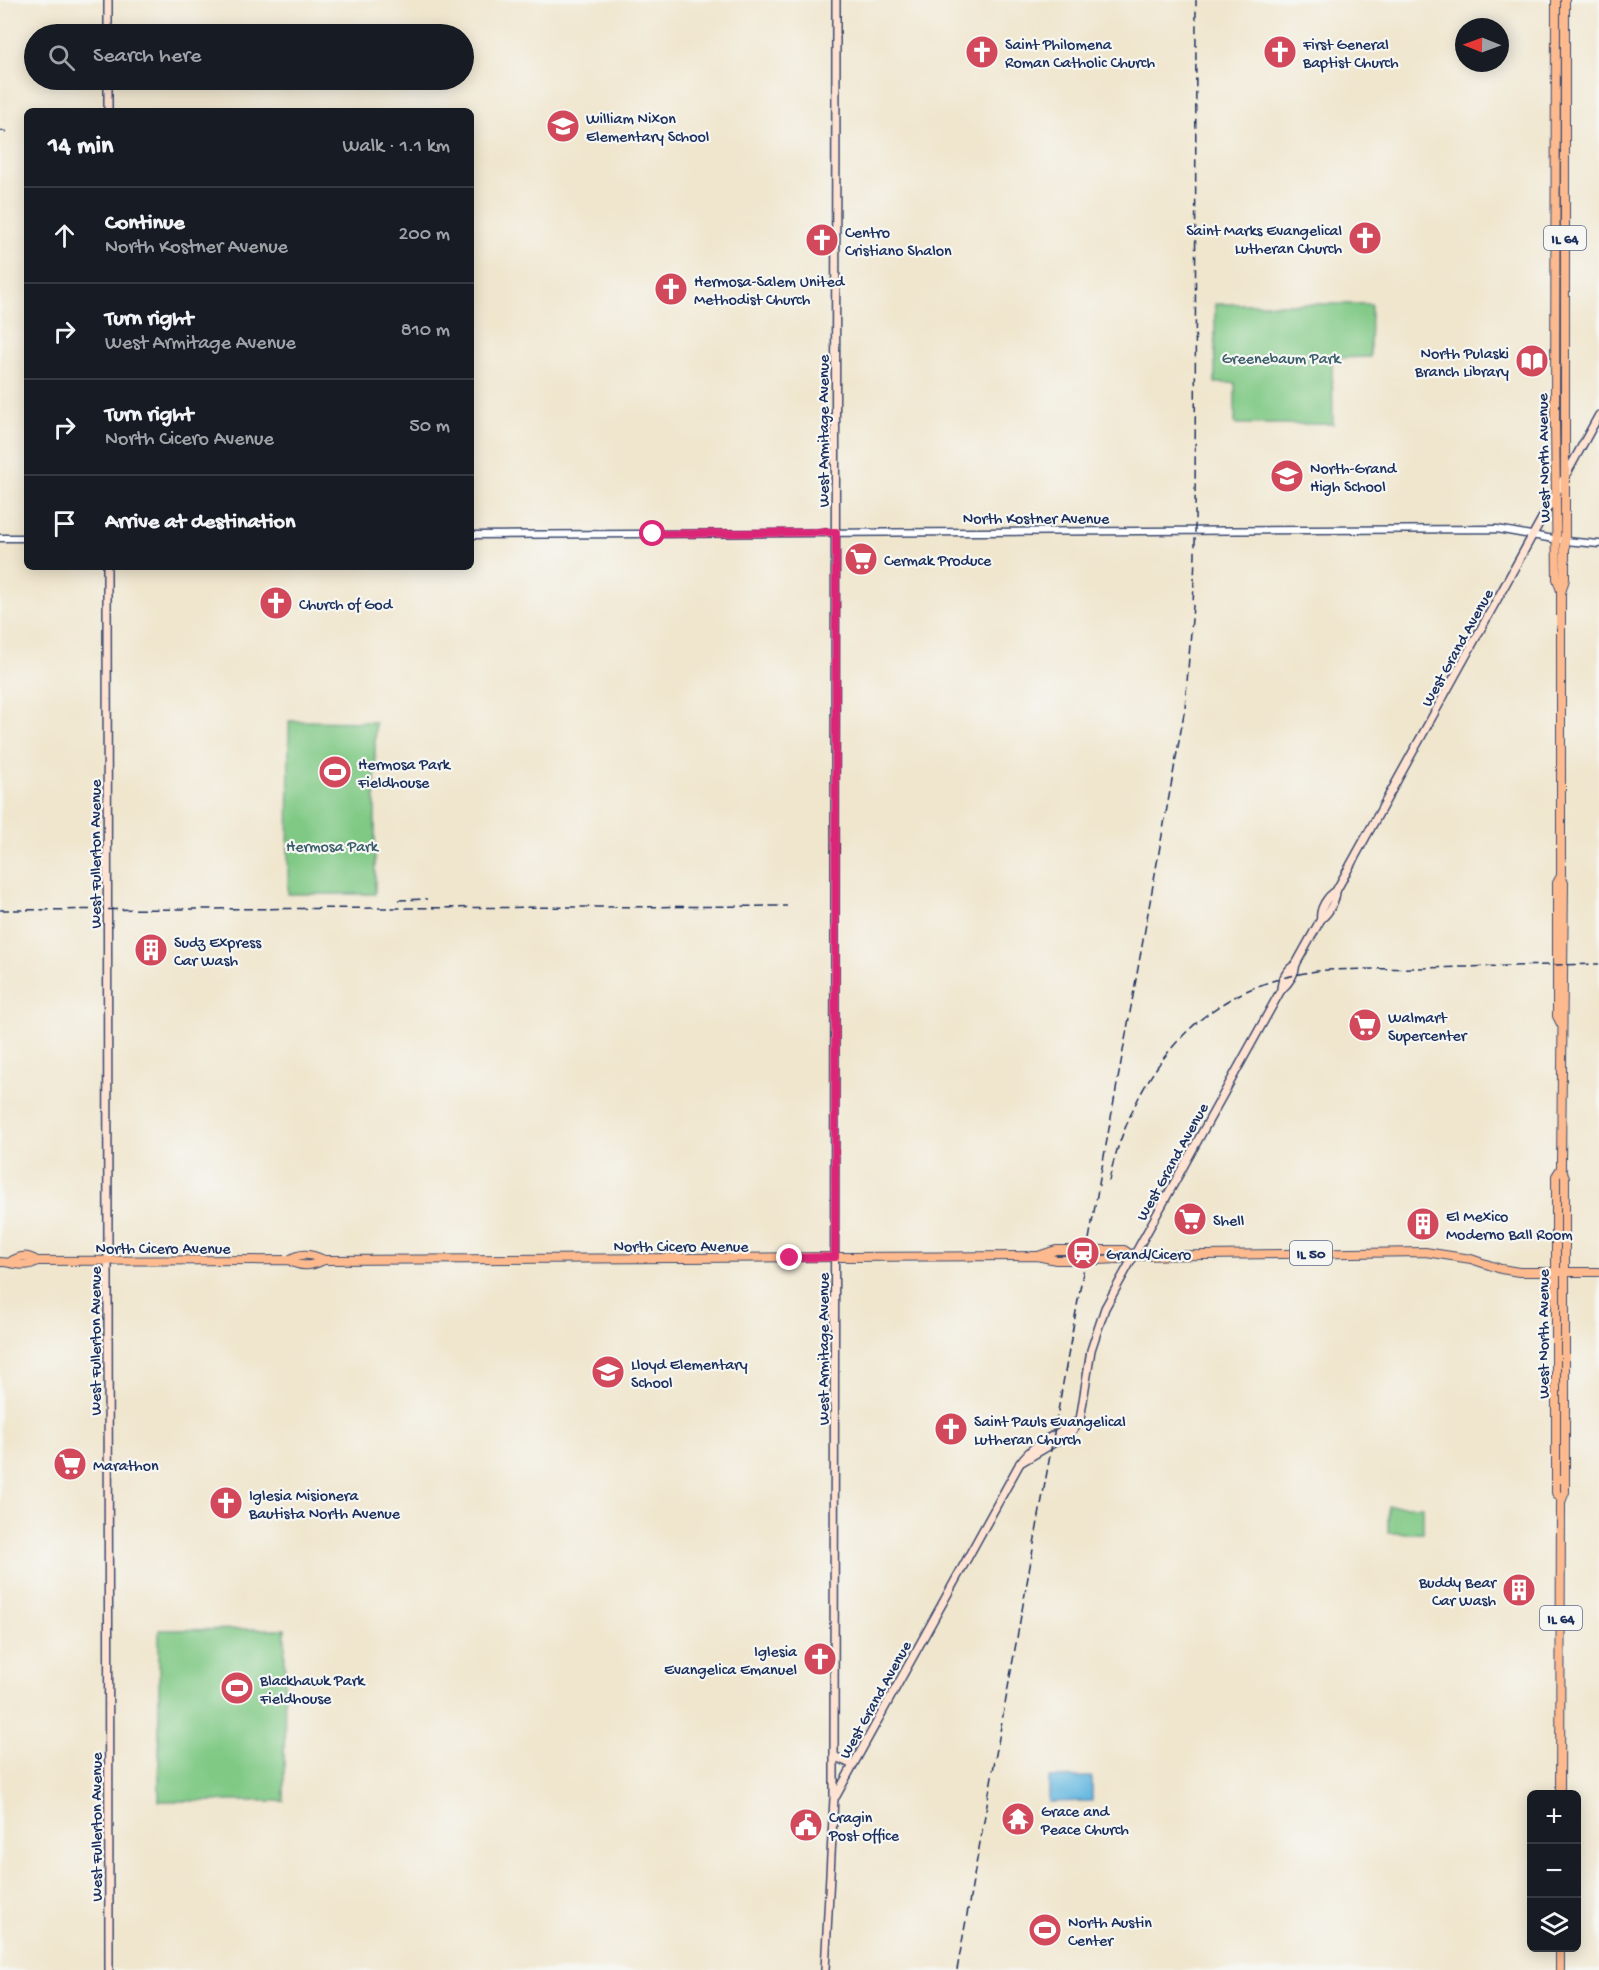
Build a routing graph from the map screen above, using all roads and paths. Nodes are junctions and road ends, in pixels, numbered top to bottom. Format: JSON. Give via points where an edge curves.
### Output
{"nodes":[{"id":1,"x":108,"y":0,"type":"edge"},
{"id":2,"x":836,"y":0,"type":"edge"},
{"id":3,"x":1556,"y":0,"type":"edge"},
{"id":4,"x":1565,"y":0,"type":"edge"},
{"id":5,"x":108,"y":24,"type":"edge"},
{"id":6,"x":108,"y":90,"type":"edge"},
{"id":7,"x":108,"y":108,"type":"edge"},
{"id":8,"x":1599,"y":415,"type":"edge"},
{"id":9,"x":1566,"y":476,"type":"junction"},
{"id":10,"x":1555,"y":494,"type":"junction"},
{"id":11,"x":836,"y":532,"type":"junction"},
{"id":12,"x":474,"y":535,"type":"edge"},
{"id":13,"x":1534,"y":535,"type":"junction"},
{"id":14,"x":0,"y":538,"type":"edge"},
{"id":15,"x":24,"y":538,"type":"edge"},
{"id":16,"x":1556,"y":540,"type":"junction"},
{"id":17,"x":1565,"y":541,"type":"junction"},
{"id":18,"x":1599,"y":544,"type":"edge"},
{"id":19,"x":107,"y":570,"type":"edge"},
{"id":20,"x":1561,"y":591,"type":"junction"},
{"id":21,"x":1561,"y":1168,"type":"junction"},
{"id":22,"x":1075,"y":1250,"type":"tunnel mouth"},
{"id":23,"x":1100,"y":1250,"type":"tunnel mouth"},
{"id":24,"x":1037,"y":1256,"type":"junction"},
{"id":25,"x":1133,"y":1256,"type":"junction"},
{"id":26,"x":835,"y":1257,"type":"junction"},
{"id":27,"x":1074,"y":1260,"type":"tunnel mouth"},
{"id":28,"x":1098,"y":1260,"type":"tunnel mouth"},
{"id":29,"x":107,"y":1261,"type":"junction"},
{"id":30,"x":0,"y":1262,"type":"edge"},
{"id":31,"x":1556,"y":1272,"type":"junction"},
{"id":32,"x":1566,"y":1272,"type":"junction"},
{"id":33,"x":1599,"y":1272,"type":"edge"},
{"id":34,"x":1561,"y":1498,"type":"junction"},
{"id":35,"x":834,"y":1756,"type":"junction"},
{"id":36,"x":853,"y":1765,"type":"junction"},
{"id":37,"x":1560,"y":1790,"type":"edge"},
{"id":38,"x":834,"y":1798,"type":"junction"},
{"id":39,"x":1560,"y":1952,"type":"edge"},
{"id":40,"x":109,"y":1970,"type":"edge"},
{"id":41,"x":825,"y":1970,"type":"edge"},
{"id":42,"x":1560,"y":1970,"type":"edge"}],
"edges":[{"from":1,"to":5,"type":"main road"},
{"from":2,"to":11,"type":"main road","name":"West Armitage Avenue"},
{"from":3,"to":10,"type":"main road","name":"West North Avenue","number":"IL 64"},
{"from":4,"to":9,"type":"main road","name":"West North Avenue","number":"IL 64"},
{"from":6,"to":7,"type":"main road"},
{"from":8,"to":9,"type":"main road","name":"West Grand Avenue"},
{"from":9,"to":10,"type":"main road","name":"West Grand Avenue"},
{"from":9,"to":17,"type":"main road","name":"West North Avenue","number":"IL 64"},
{"from":10,"to":13,"type":"main road","name":"West Grand Avenue"},
{"from":10,"to":16,"type":"main road","name":"West North Avenue","number":"IL 64"},
{"from":11,"to":12,"type":"street","name":"North Kostner Avenue"},
{"from":11,"to":13,"type":"street","name":"North Kostner Avenue","via":[[1497,529]]},
{"from":11,"to":26,"type":"main road","name":"West Armitage Avenue"},
{"from":13,"to":16,"type":"street","name":"North Kostner Avenue"},
{"from":13,"to":25,"type":"main road","name":"West Grand Avenue","via":[[1336,891],[1330,894],[1296,964],[1281,983],[1281,990]]},
{"from":14,"to":15,"type":"street"},
{"from":16,"to":17,"type":"street","name":"North Kostner Avenue"},
{"from":16,"to":20,"type":"main road","name":"West North Avenue","number":"IL 64"},
{"from":17,"to":18,"type":"street","name":"North Kostner Avenue"},
{"from":17,"to":20,"type":"main road","name":"West North Avenue","number":"IL 64","via":[[1565,579]]},
{"from":19,"to":29,"type":"main road","name":"West Fullerton Avenue"},
{"from":20,"to":21,"type":"main road","name":"West North Avenue","number":"IL 64","via":[[1561,876],[1557,883]]},
{"from":21,"to":31,"type":"main road","name":"West North Avenue","number":"IL 64","via":[[1556,1176]]},
{"from":21,"to":32,"type":"main road","name":"West North Avenue","number":"IL 64","via":[[1565,1177]]},
{"from":22,"to":24,"type":"main road","name":"North Cicero Avenue"},
{"from":23,"to":25,"type":"main road","number":"IL 50","via":[[1124,1250]]},
{"from":24,"to":26,"type":"main road","name":"North Cicero Avenue"},
{"from":24,"to":27,"type":"main road","name":"North Cicero Avenue"},
{"from":25,"to":28,"type":"main road","number":"IL 50"},
{"from":25,"to":31,"type":"main road","number":"IL 50","via":[[1425,1252],[1520,1272]]},
{"from":25,"to":36,"type":"main road","name":"West Grand Avenue","via":[[1095,1335],[1080,1420],[1026,1453]]},
{"from":26,"to":29,"type":"main road","name":"North Cicero Avenue","via":[[324,1260],[297,1254],[289,1260]]},
{"from":26,"to":35,"type":"main road","name":"West Armitage Avenue"},
{"from":29,"to":30,"type":"main road","name":"North Cicero Avenue","via":[[37,1261],[30,1256]]},
{"from":29,"to":40,"type":"main road","name":"West Fullerton Avenue"},
{"from":31,"to":32,"type":"main road","number":"IL 50"},
{"from":31,"to":34,"type":"main road","name":"West North Avenue","number":"IL 64","via":[[1556,1493]]},
{"from":32,"to":33,"type":"main road","number":"IL 50"},
{"from":32,"to":34,"type":"main road","name":"West North Avenue","number":"IL 64","via":[[1565,1494]]},
{"from":34,"to":37,"type":"main road","name":"West North Avenue","number":"IL 64"},
{"from":35,"to":36,"type":"main road"},
{"from":35,"to":38,"type":"main road","name":"West Armitage Avenue"},
{"from":36,"to":38,"type":"main road","name":"West Grand Avenue"},
{"from":38,"to":41,"type":"main road","name":"West Grand Avenue"},
{"from":39,"to":42,"type":"main road"}]}
